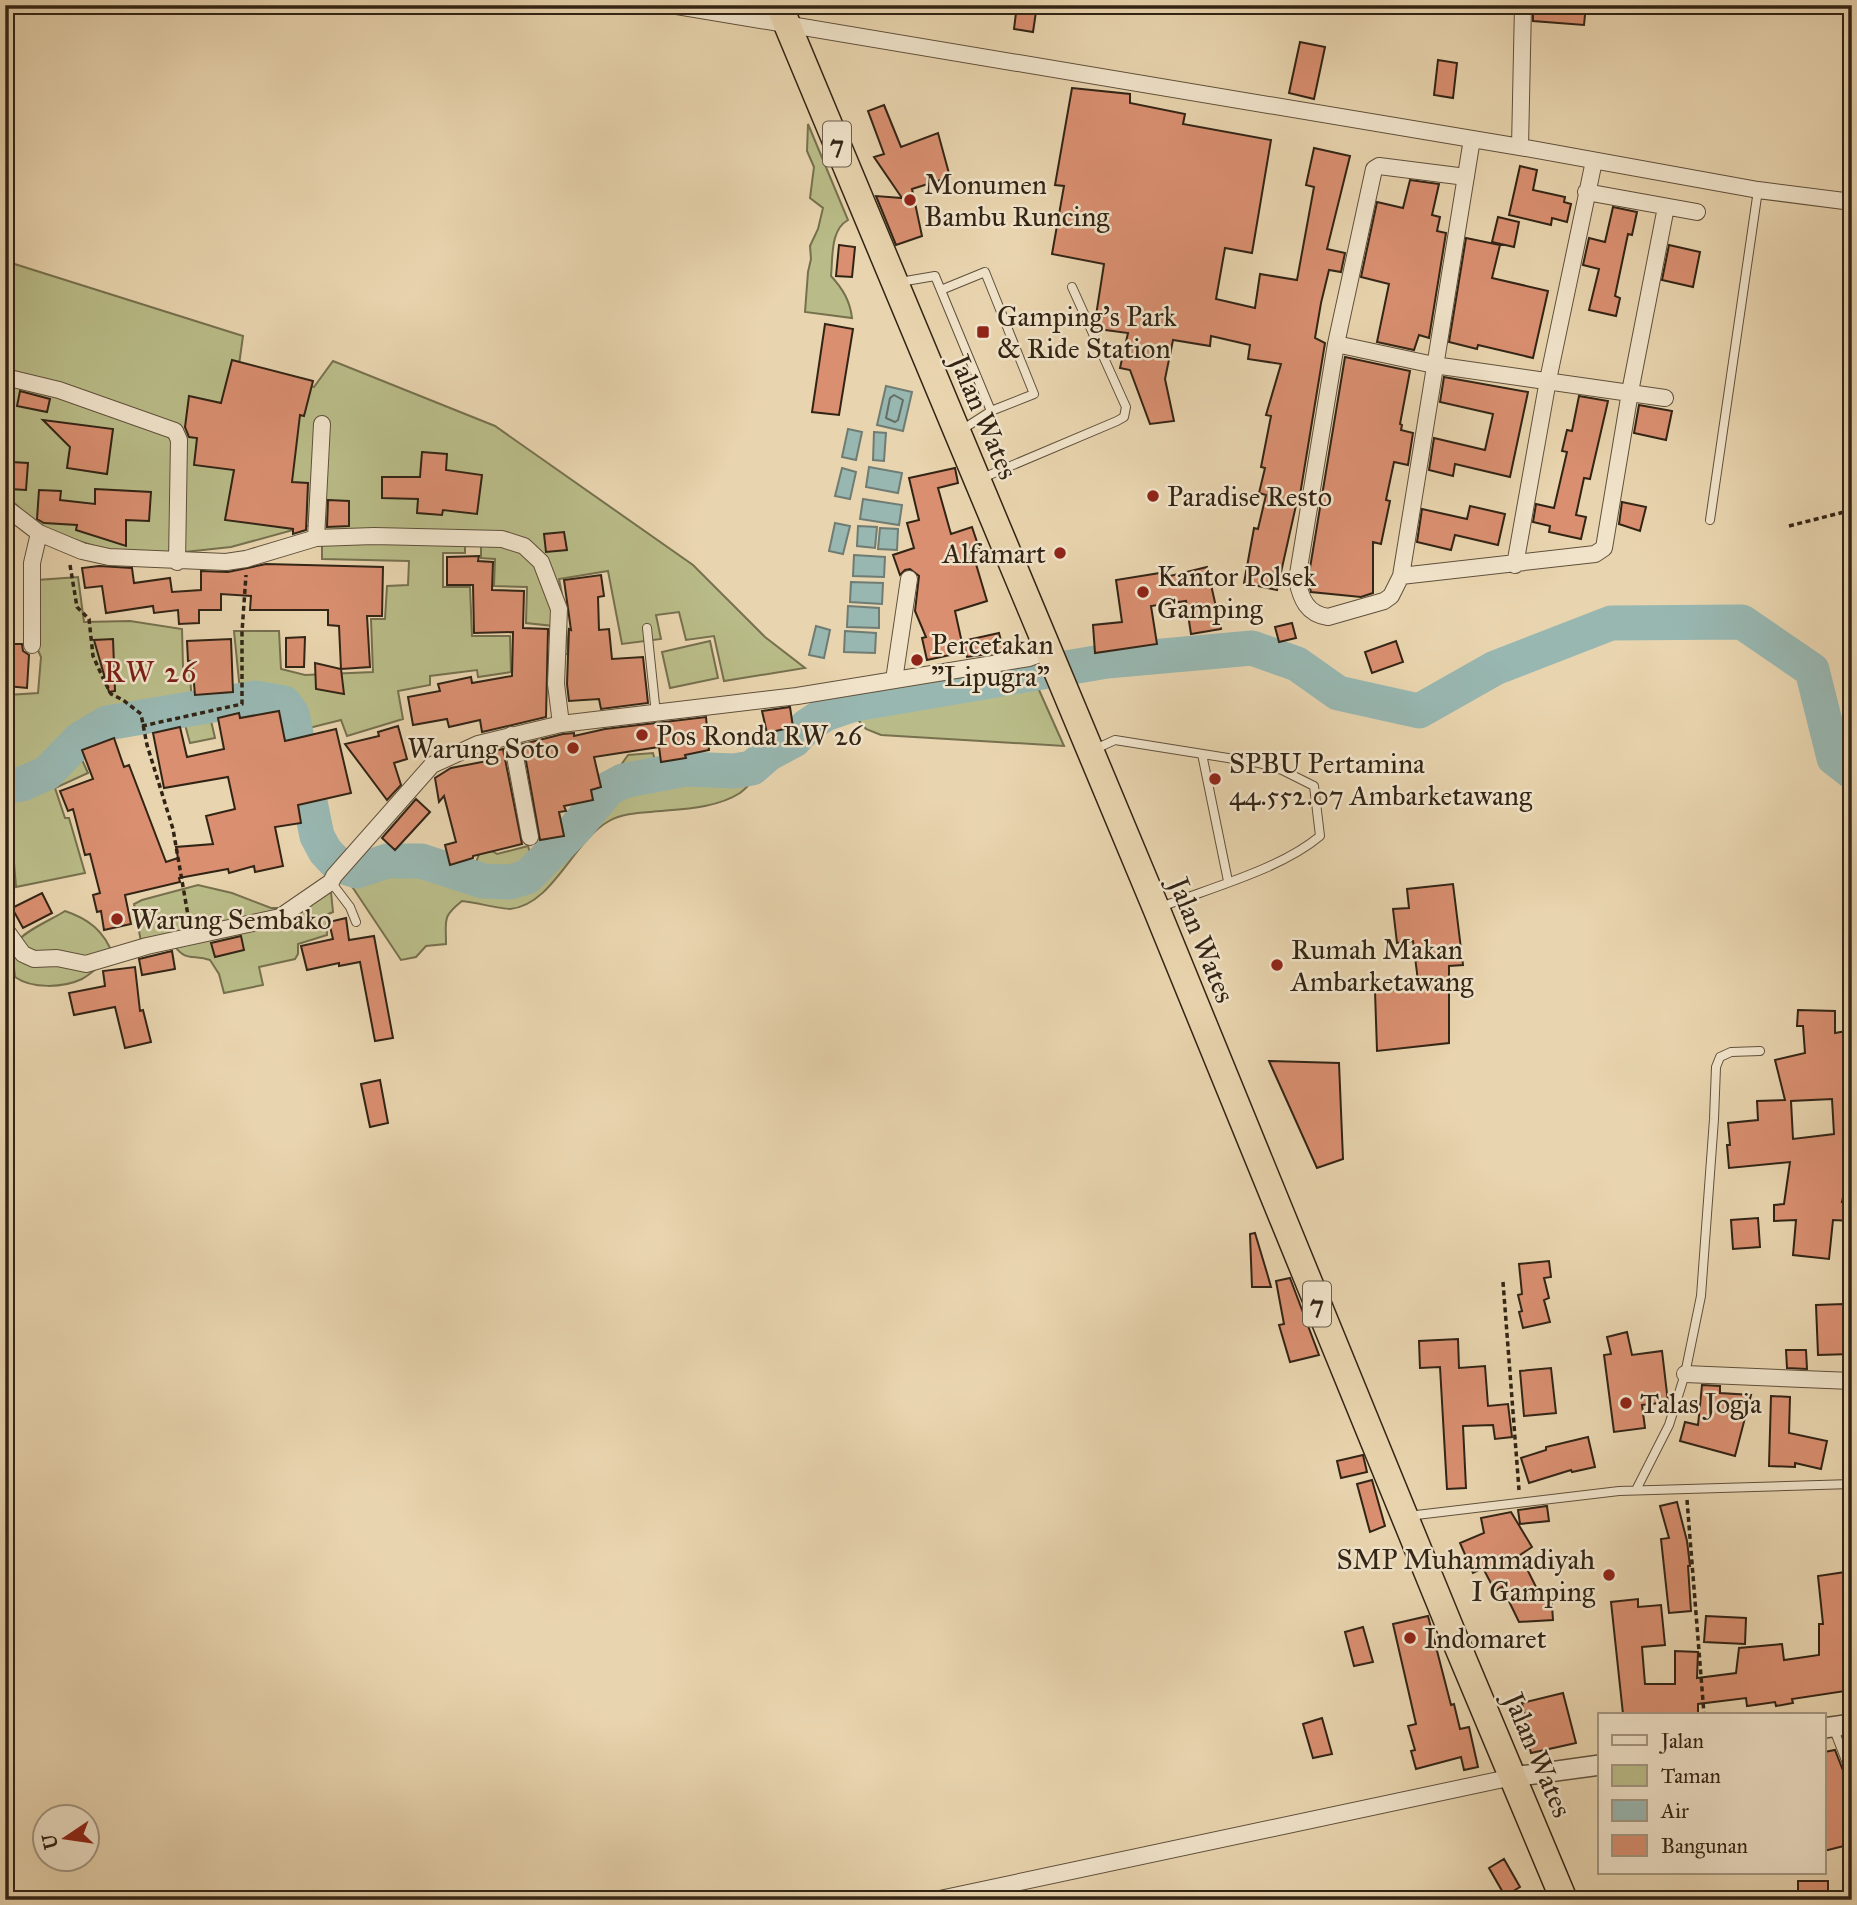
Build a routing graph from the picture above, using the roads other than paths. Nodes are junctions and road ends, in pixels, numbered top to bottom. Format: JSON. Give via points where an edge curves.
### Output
{"nodes":[{"id":1,"x":671,"y":5,"type":"edge"},
{"id":2,"x":1523,"y":5,"type":"edge"},
{"id":3,"x":783,"y":15,"type":"edge"},
{"id":4,"x":1472,"y":139,"type":"junction"},
{"id":5,"x":1520,"y":147,"type":"junction"},
{"id":6,"x":1594,"y":161,"type":"junction"},
{"id":7,"x":1466,"y":177,"type":"junction"},
{"id":8,"x":1758,"y":190,"type":"junction"},
{"id":9,"x":1586,"y":192,"type":"junction"},
{"id":10,"x":1852,"y":202,"type":"edge"},
{"id":11,"x":1666,"y":207,"type":"junction"},
{"id":12,"x":1697,"y":212,"type":"dead end"},
{"id":13,"x":894,"y":283,"type":"junction"},
{"id":14,"x":1072,"y":288,"type":"dead end"},
{"id":15,"x":941,"y":290,"type":"junction"},
{"id":16,"x":1336,"y":344,"type":"junction"},
{"id":17,"x":1434,"y":365,"type":"junction"},
{"id":18,"x":5,"y":377,"type":"edge"},
{"id":19,"x":1548,"y":380,"type":"junction"},
{"id":20,"x":1630,"y":392,"type":"junction"},
{"id":21,"x":1665,"y":398,"type":"dead end"},
{"id":22,"x":991,"y":411,"type":"junction"},
{"id":23,"x":323,"y":424,"type":"dead end"},
{"id":24,"x":956,"y":433,"type":"junction"},
{"id":25,"x":976,"y":480,"type":"junction"},
{"id":26,"x":5,"y":507,"type":"edge"},
{"id":27,"x":1710,"y":520,"type":"dead end"},
{"id":28,"x":39,"y":533,"type":"junction"},
{"id":29,"x":316,"y":538,"type":"junction"},
{"id":30,"x":177,"y":562,"type":"junction"},
{"id":31,"x":1515,"y":565,"type":"junction"},
{"id":32,"x":1401,"y":576,"type":"junction"},
{"id":33,"x":909,"y":579,"type":"dead end"},
{"id":34,"x":647,"y":628,"type":"dead end"},
{"id":35,"x":32,"y":645,"type":"dead end"},
{"id":36,"x":1051,"y":659,"type":"junction"},
{"id":37,"x":894,"y":680,"type":"junction"},
{"id":38,"x":656,"y":714,"type":"junction"},
{"id":39,"x":561,"y":724,"type":"junction"},
{"id":40,"x":511,"y":735,"type":"junction"},
{"id":41,"x":1090,"y":751,"type":"junction"},
{"id":42,"x":1202,"y":754,"type":"junction"},
{"id":43,"x":530,"y":837,"type":"dead end"},
{"id":44,"x":1228,"y":881,"type":"junction"},
{"id":45,"x":335,"y":884,"type":"junction"},
{"id":46,"x":1156,"y":908,"type":"junction"},
{"id":47,"x":356,"y":922,"type":"dead end"},
{"id":48,"x":5,"y":929,"type":"edge"},
{"id":49,"x":1760,"y":1051,"type":"dead end"},
{"id":50,"x":1685,"y":1374,"type":"junction"},
{"id":51,"x":1852,"y":1381,"type":"edge"},
{"id":52,"x":1852,"y":1484,"type":"edge"},
{"id":53,"x":1636,"y":1490,"type":"junction"},
{"id":54,"x":1406,"y":1517,"type":"junction"},
{"id":55,"x":1836,"y":1726,"type":"edge"},
{"id":56,"x":1598,"y":1765,"type":"edge"},
{"id":57,"x":1852,"y":1776,"type":"edge"},
{"id":58,"x":1513,"y":1777,"type":"junction"},
{"id":59,"x":935,"y":1900,"type":"edge"},
{"id":60,"x":1564,"y":1900,"type":"edge"}],
"edges":[{"from":1,"to":3,"type":"street"},
{"from":2,"to":5,"type":"street"},
{"from":3,"to":4,"type":"street"},
{"from":3,"to":13,"type":"highway","name":"Jalan Wates","number":"7"},
{"from":4,"to":5,"type":"street"},
{"from":4,"to":7,"type":"street"},
{"from":5,"to":6,"type":"street"},
{"from":6,"to":8,"type":"street"},
{"from":6,"to":9,"type":"street"},
{"from":7,"to":16,"type":"street","via":[[1374,169]]},
{"from":7,"to":17,"type":"street"},
{"from":8,"to":10,"type":"street"},
{"from":8,"to":27,"type":"lane"},
{"from":9,"to":11,"type":"street"},
{"from":9,"to":19,"type":"street"},
{"from":11,"to":12,"type":"street"},
{"from":11,"to":20,"type":"street"},
{"from":13,"to":15,"type":"lane","via":[[935,276]]},
{"from":13,"to":24,"type":"highway","name":"Jalan Wates","number":"7"},
{"from":14,"to":25,"type":"lane","via":[[1126,407],[1124,417]]},
{"from":15,"to":22,"type":"lane"},
{"from":15,"to":22,"type":"lane","via":[[985,272],[1034,394]]},
{"from":16,"to":17,"type":"street"},
{"from":16,"to":32,"type":"street","via":[[1297,580],[1301,596],[1308,609],[1328,617],[1384,601]]},
{"from":17,"to":19,"type":"street"},
{"from":17,"to":32,"type":"street"},
{"from":18,"to":30,"type":"street","via":[[59,390],[175,431],[179,440]]},
{"from":19,"to":20,"type":"street"},
{"from":19,"to":31,"type":"street"},
{"from":20,"to":21,"type":"street"},
{"from":20,"to":31,"type":"street","via":[[1604,548],[1595,554]]},
{"from":22,"to":24,"type":"lane"},
{"from":23,"to":29,"type":"street"},
{"from":24,"to":25,"type":"highway","name":"Jalan Wates","number":"7"},
{"from":25,"to":36,"type":"highway","name":"Jalan Wates","number":"7"},
{"from":26,"to":28,"type":"street"},
{"from":28,"to":30,"type":"street","via":[[109,557]]},
{"from":28,"to":35,"type":"street","via":[[32,563]]},
{"from":29,"to":30,"type":"street","via":[[246,559]]},
{"from":29,"to":39,"type":"street","via":[[462,536],[502,538],[524,546],[541,562],[559,609],[556,684]]},
{"from":31,"to":32,"type":"street"},
{"from":33,"to":37,"type":"street"},
{"from":34,"to":38,"type":"lane"},
{"from":36,"to":37,"type":"street","via":[[1029,658]]},
{"from":36,"to":41,"type":"highway","name":"Jalan Wates","number":"7"},
{"from":37,"to":38,"type":"street"},
{"from":38,"to":39,"type":"street"},
{"from":39,"to":40,"type":"street"},
{"from":40,"to":43,"type":"street"},
{"from":40,"to":45,"type":"street","via":[[432,765]]},
{"from":41,"to":42,"type":"lane","via":[[1115,740]]},
{"from":41,"to":46,"type":"highway","name":"Jalan Wates","number":"7"},
{"from":42,"to":44,"type":"lane"},
{"from":42,"to":44,"type":"lane","via":[[1259,763],[1314,786],[1320,836],[1285,861]]},
{"from":44,"to":46,"type":"lane"},
{"from":45,"to":47,"type":"lane"},
{"from":45,"to":48,"type":"street","via":[[280,917],[86,964],[34,959],[23,954]]},
{"from":46,"to":54,"type":"highway","name":"Jalan Wates","number":"7"},
{"from":49,"to":50,"type":"lane","via":[[1731,1052],[1720,1057],[1716,1067],[1701,1296]]},
{"from":50,"to":51,"type":"street"},
{"from":50,"to":53,"type":"lane","via":[[1669,1425]]},
{"from":52,"to":53,"type":"lane"},
{"from":53,"to":54,"type":"lane"},
{"from":54,"to":58,"type":"highway","name":"Jalan Wates","number":"7"},
{"from":55,"to":57,"type":"lane"},
{"from":56,"to":58,"type":"street"},
{"from":58,"to":59,"type":"street"},
{"from":58,"to":60,"type":"highway","name":"Jalan Wates","number":"7"}]}
